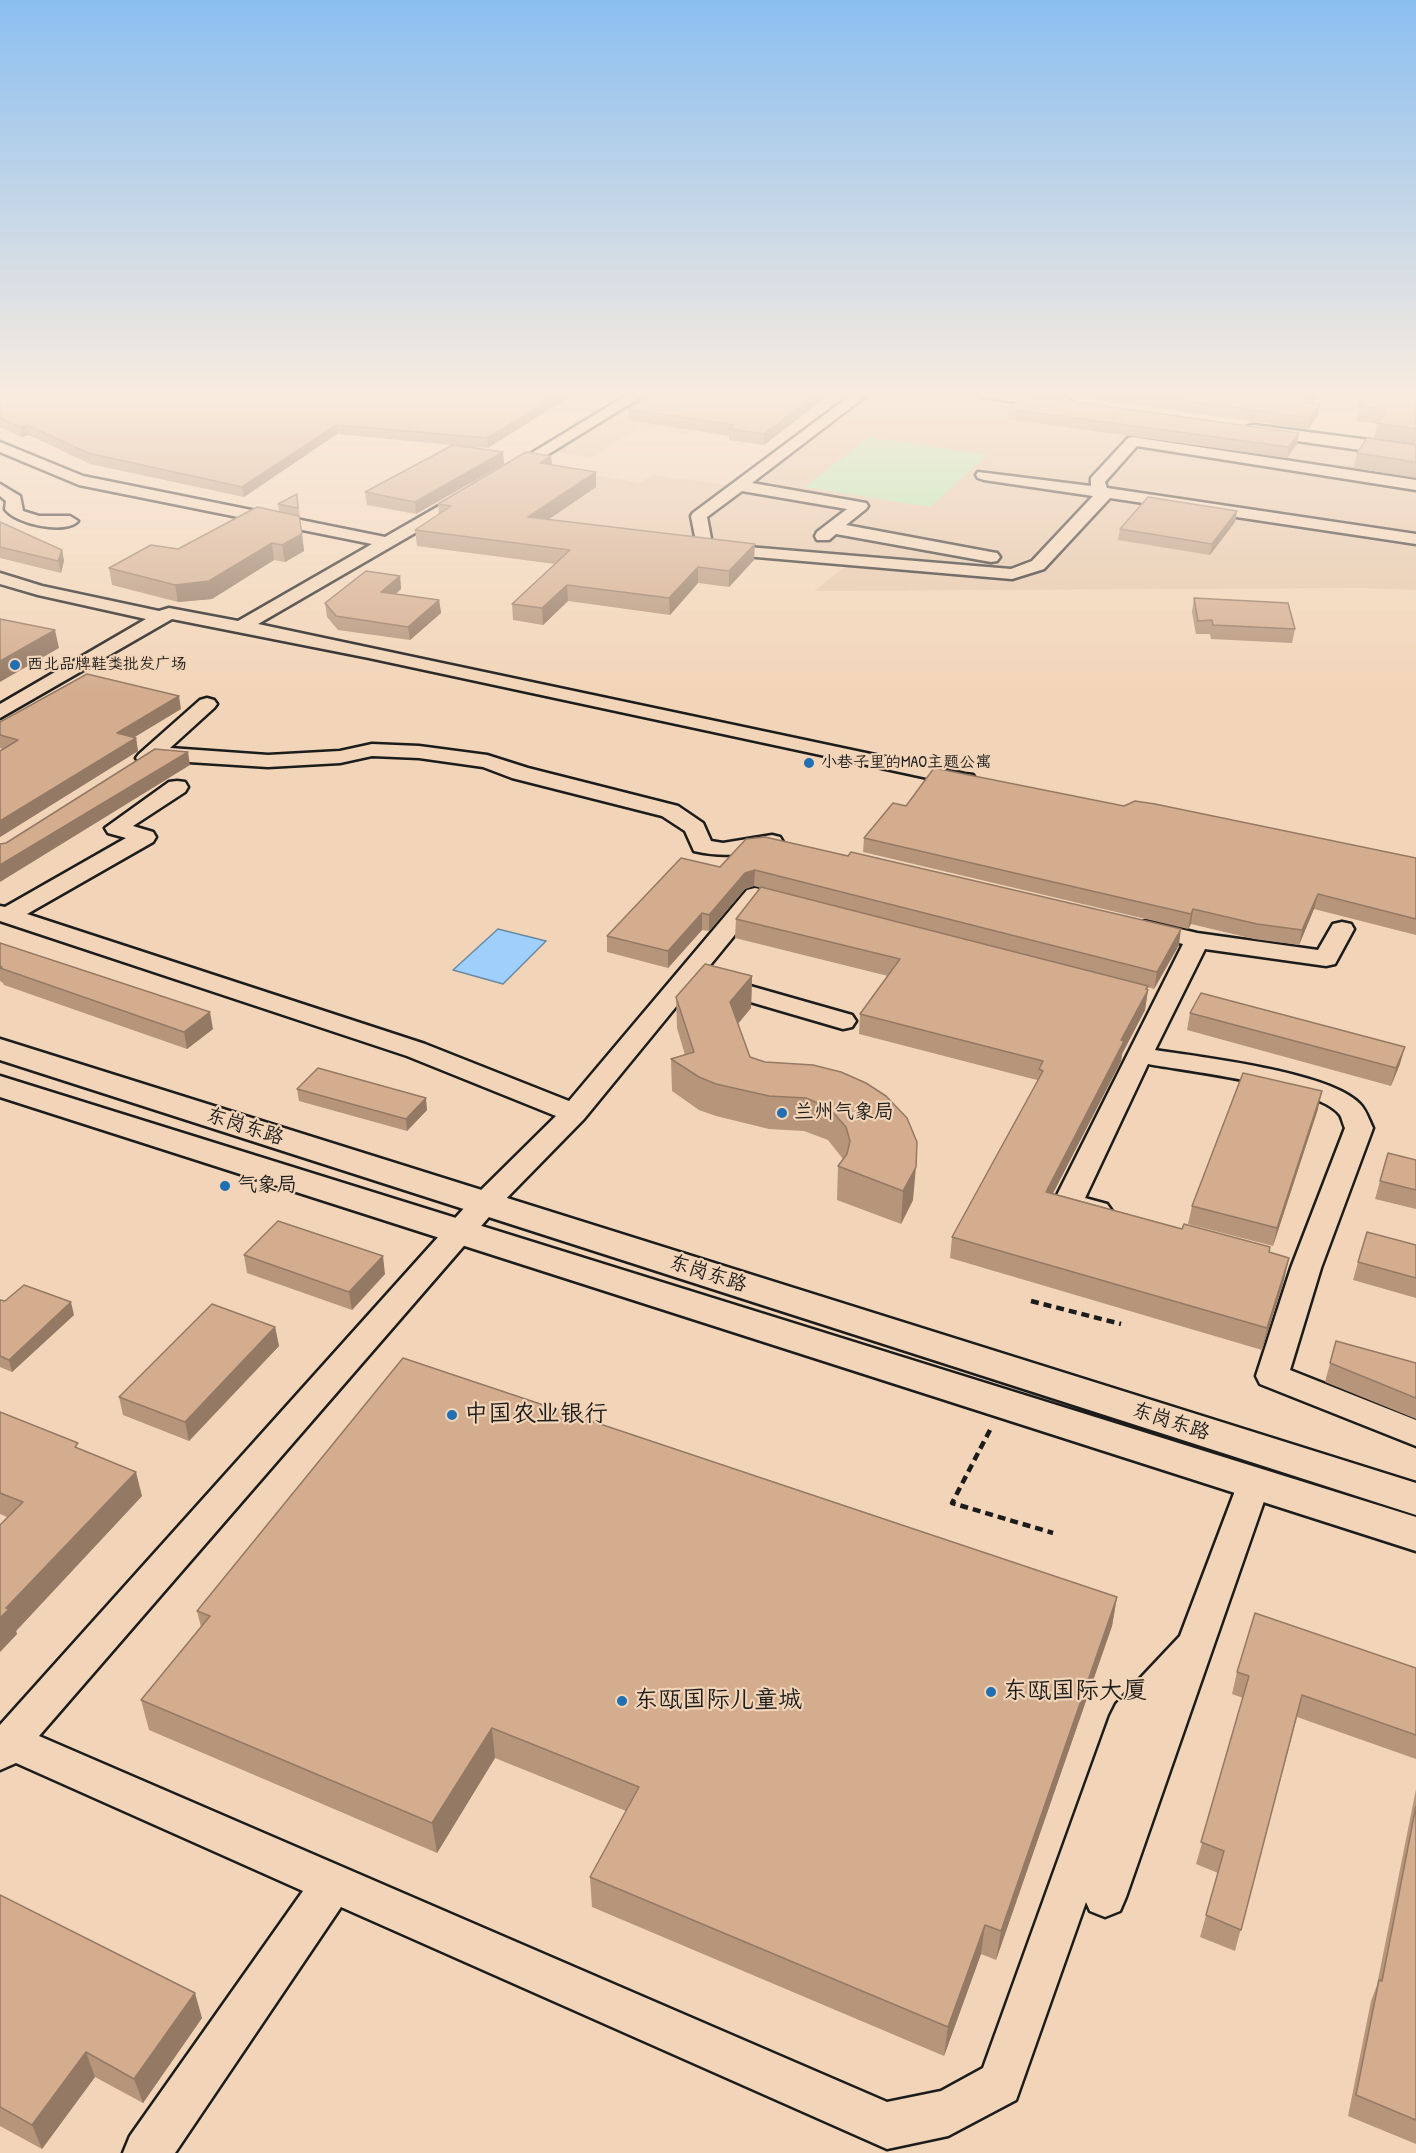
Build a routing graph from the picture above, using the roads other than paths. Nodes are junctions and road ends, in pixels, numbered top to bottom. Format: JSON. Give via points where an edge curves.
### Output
{"nodes":[{"id":1,"x":5,"y":492,"type":"edge"},
{"id":2,"x":141,"y":492,"type":"edge"},
{"id":3,"x":473,"y":492,"type":"edge"},
{"id":4,"x":731,"y":492,"type":"edge"},
{"id":5,"x":779,"y":492,"type":"edge"},
{"id":6,"x":1097,"y":492,"type":"edge"},
{"id":7,"x":1100,"y":493,"type":"junction"},
{"id":8,"x":70,"y":521,"type":"dead end"},
{"id":9,"x":833,"y":528,"type":"junction"},
{"id":10,"x":1416,"y":540,"type":"edge"},
{"id":11,"x":386,"y":542,"type":"junction"},
{"id":12,"x":808,"y":548,"type":"dead end"},
{"id":13,"x":1038,"y":565,"type":"junction"},
{"id":14,"x":0,"y":578,"type":"edge"},
{"id":15,"x":162,"y":617,"type":"junction"},
{"id":16,"x":242,"y":626,"type":"junction"},
{"id":17,"x":207,"y":704,"type":"dead end"},
{"id":18,"x":0,"y":712,"type":"edge"},
{"id":19,"x":153,"y":753,"type":"junction"},
{"id":20,"x":124,"y":771,"type":"edge"},
{"id":21,"x":986,"y":784,"type":"edge"},
{"id":22,"x":177,"y":787,"type":"dead end"},
{"id":23,"x":791,"y":845,"type":"edge"},
{"id":24,"x":778,"y":901,"type":"edge"},
{"id":25,"x":4,"y":914,"type":"edge"},
{"id":26,"x":1116,"y":921,"type":"edge"},
{"id":27,"x":1342,"y":929,"type":"dead end"},
{"id":28,"x":1197,"y":940,"type":"junction"},
{"id":29,"x":688,"y":976,"type":"junction"},
{"id":30,"x":843,"y":1021,"type":"dead end"},
{"id":31,"x":0,"y":1049,"type":"edge"},
{"id":32,"x":1139,"y":1055,"type":"junction"},
{"id":33,"x":0,"y":1086,"type":"edge"},
{"id":34,"x":574,"y":1113,"type":"junction"},
{"id":35,"x":485,"y":1203,"type":"junction"},
{"id":36,"x":1125,"y":1218,"type":"edge"},
{"id":37,"x":459,"y":1232,"type":"junction"},
{"id":38,"x":1416,"y":1434,"type":"edge"},
{"id":39,"x":1253,"y":1484,"type":"junction"},
{"id":40,"x":1416,"y":1500,"type":"edge"},
{"id":41,"x":1416,"y":1534,"type":"edge"},
{"id":42,"x":1193,"y":1647,"type":"junction"},
{"id":43,"x":5,"y":1747,"type":"edge"},
{"id":44,"x":333,"y":1883,"type":"junction"},
{"id":45,"x":1105,"y":1897,"type":"dead end"},
{"id":46,"x":147,"y":2153,"type":"edge"}],
"edges":[{"from":1,"to":8,"type":"street","via":[[14,499],[14,509],[25,518]]},
{"from":2,"to":11,"type":"street"},
{"from":3,"to":11,"type":"street"},
{"from":4,"to":13,"type":"street","via":[[699,516],[704,548],[1012,574]]},
{"from":5,"to":9,"type":"street","via":[[860,506]]},
{"from":6,"to":7,"type":"street"},
{"from":7,"to":10,"type":"street"},
{"from":7,"to":13,"type":"street","via":[[1102,498]]},
{"from":9,"to":12,"type":"street"},
{"from":9,"to":13,"type":"street"},
{"from":11,"to":16,"type":"street"},
{"from":14,"to":15,"type":"street"},
{"from":15,"to":16,"type":"street","via":[[169,613]]},
{"from":15,"to":18,"type":"street"},
{"from":16,"to":21,"type":"street"},
{"from":17,"to":19,"type":"street"},
{"from":19,"to":20,"type":"street"},
{"from":19,"to":23,"type":"street","via":[[268,761],[340,758],[372,750],[475,759],[670,811],[695,828],[702,846],[723,850],[762,842]]},
{"from":22,"to":25,"type":"street","via":[[116,828],[145,837]]},
{"from":24,"to":29,"type":"street","via":[[755,895]]},
{"from":25,"to":34,"type":"street","via":[[416,1050]]},
{"from":26,"to":28,"type":"street"},
{"from":27,"to":28,"type":"street","via":[[1326,959]]},
{"from":28,"to":32,"type":"street","via":[[1154,998]]},
{"from":29,"to":30,"type":"street"},
{"from":29,"to":34,"type":"street"},
{"from":31,"to":35,"type":"main road","name":"东岗东路"},
{"from":32,"to":36,"type":"street","via":[[1068,1203]]},
{"from":32,"to":38,"type":"street","via":[[1304,1086],[1351,1109],[1359,1128],[1295,1264],[1272,1376]]},
{"from":33,"to":37,"type":"main road","name":"东岗东路"},
{"from":34,"to":35,"type":"street"},
{"from":35,"to":37,"type":"street"},
{"from":35,"to":40,"type":"main road","name":"东岗东路"},
{"from":37,"to":39,"type":"main road","name":"东岗东路"},
{"from":37,"to":43,"type":"street"},
{"from":39,"to":41,"type":"main road","name":"东岗东路"},
{"from":39,"to":42,"type":"street"},
{"from":42,"to":44,"type":"street","via":[[1130,1716],[1000,2084],[948,2113],[887,2126]]},
{"from":42,"to":45,"type":"street"},
{"from":43,"to":44,"type":"street"},
{"from":44,"to":46,"type":"street"}]}
